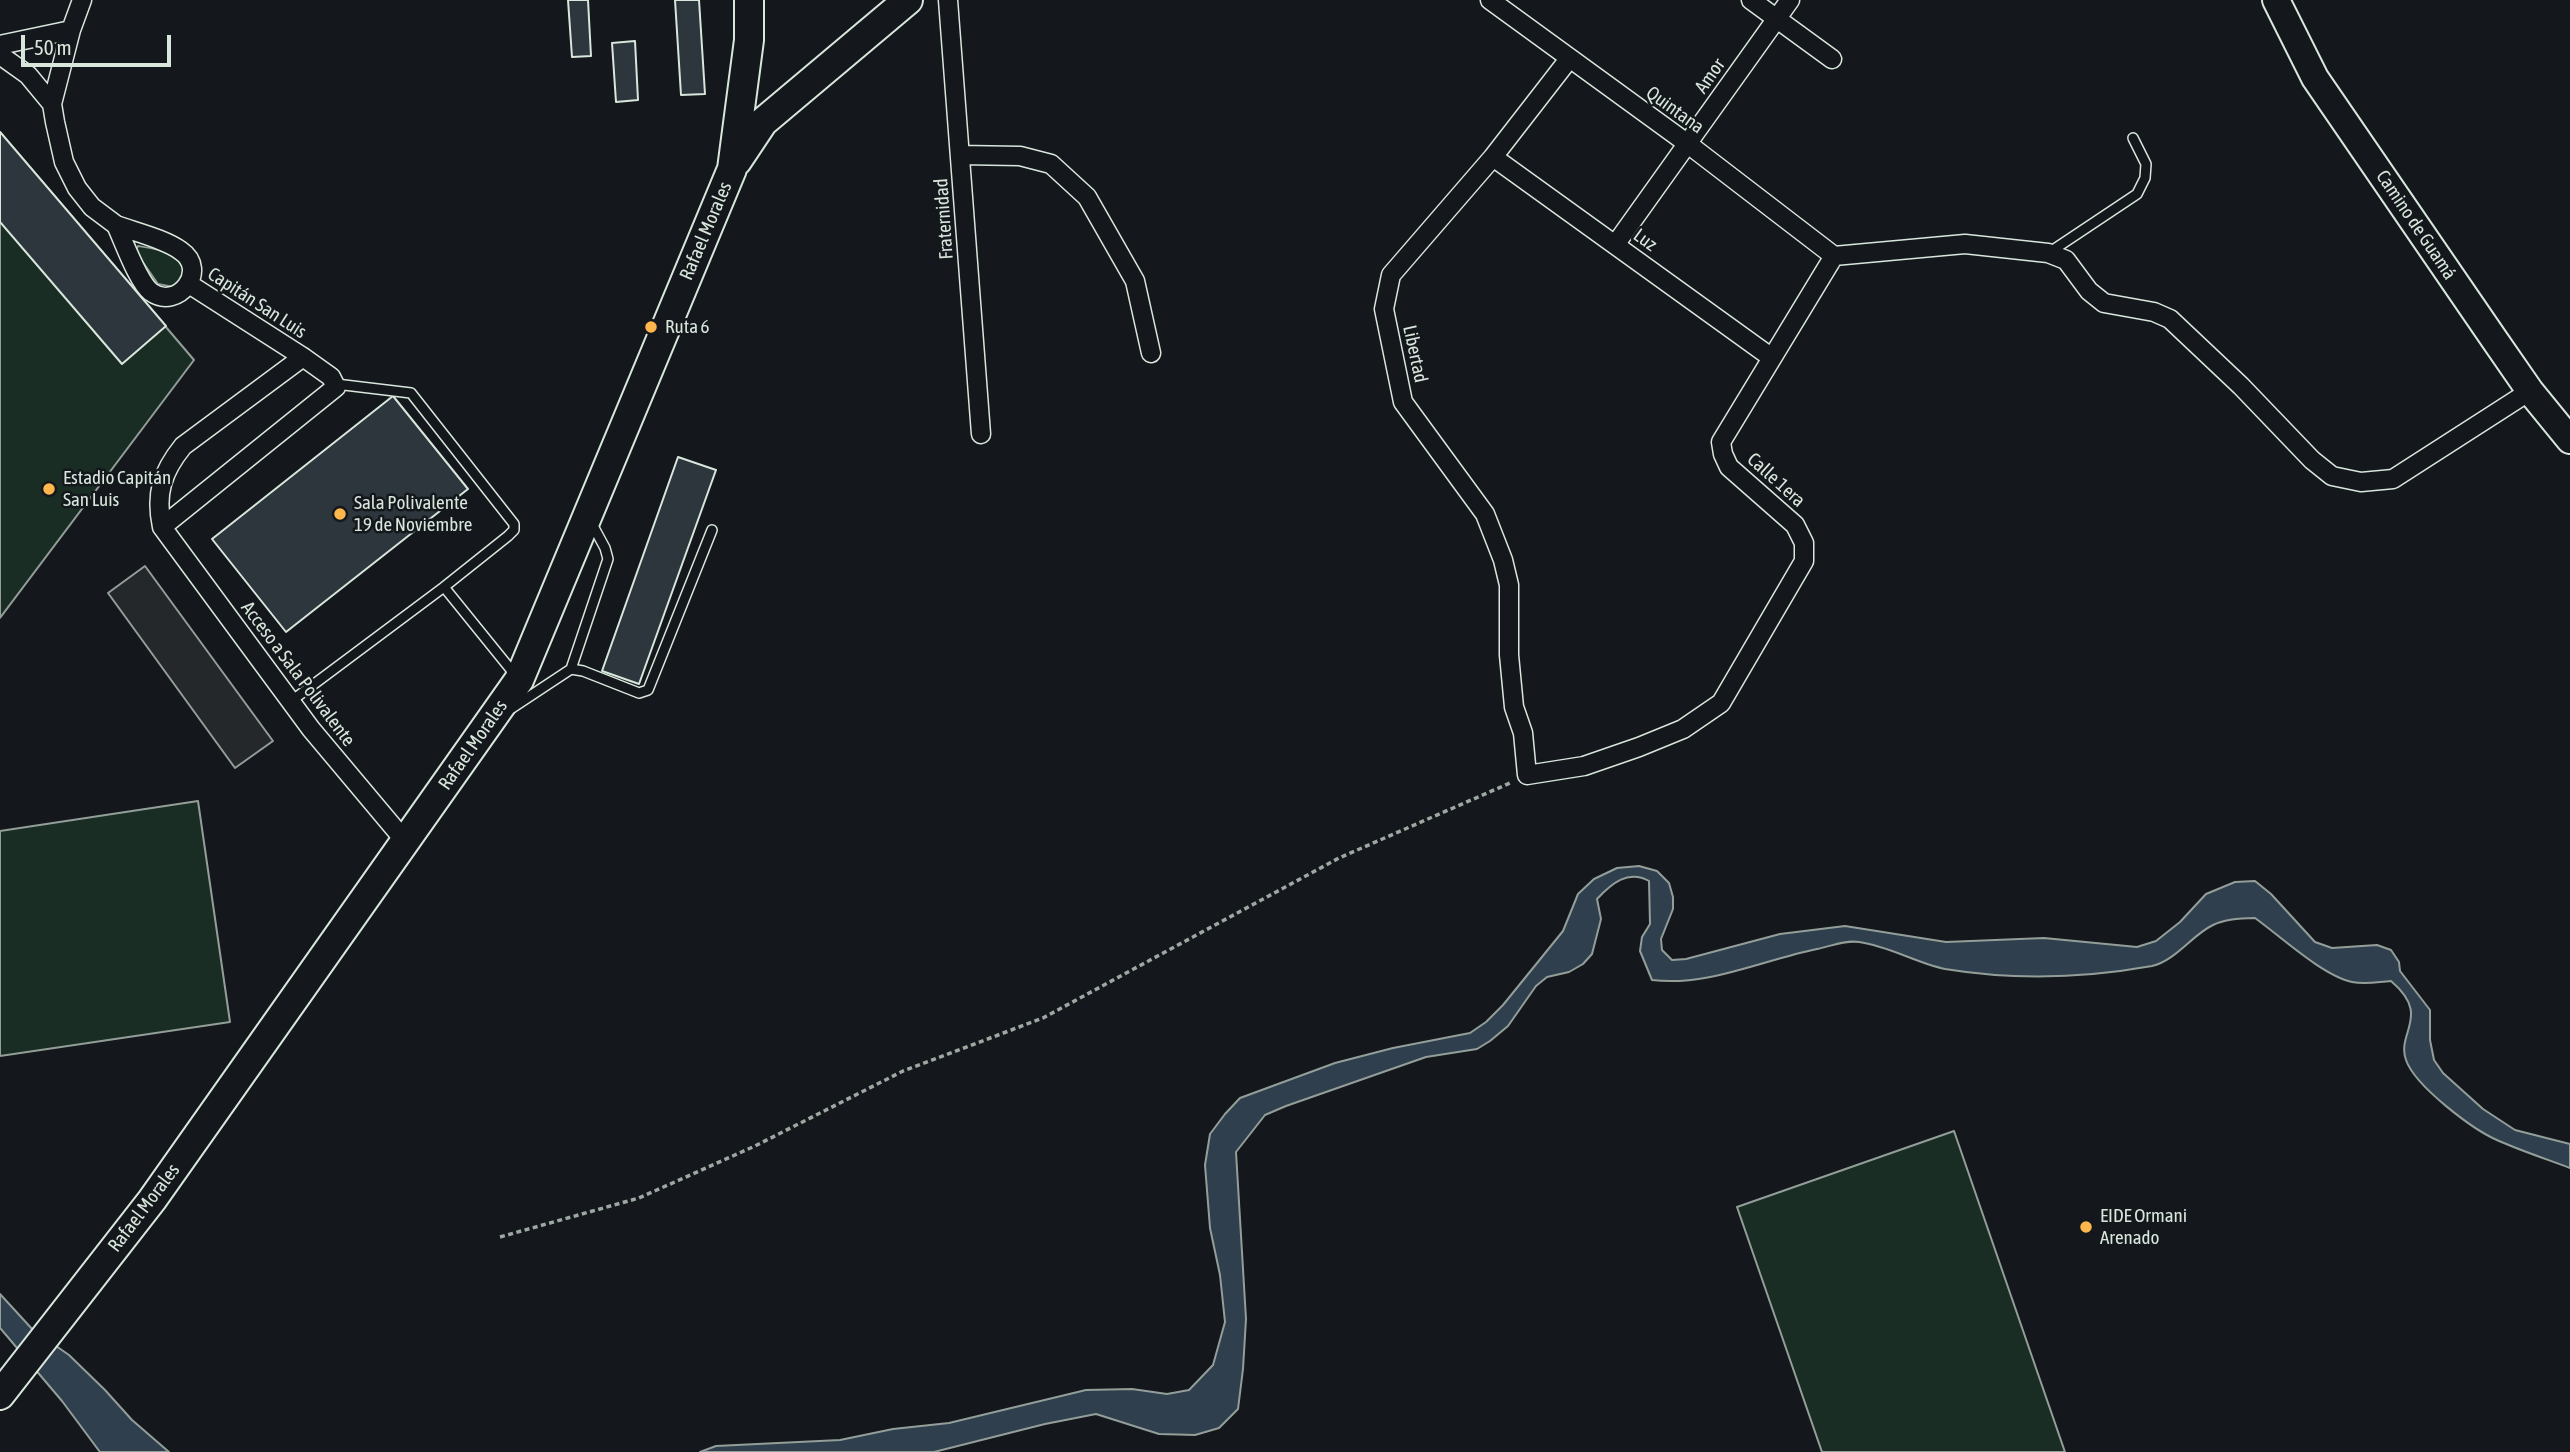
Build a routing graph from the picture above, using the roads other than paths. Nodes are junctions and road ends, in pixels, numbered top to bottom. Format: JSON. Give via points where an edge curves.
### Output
{"nodes":[{"id":1,"x":82,"y":0,"type":"edge"},
{"id":2,"x":749,"y":0,"type":"edge"},
{"id":3,"x":908,"y":0,"type":"edge"},
{"id":4,"x":948,"y":0,"type":"edge"},
{"id":5,"x":1490,"y":0,"type":"edge"},
{"id":6,"x":1751,"y":0,"type":"edge"},
{"id":7,"x":1790,"y":0,"type":"edge"},
{"id":8,"x":2276,"y":0,"type":"edge"},
{"id":9,"x":1777,"y":19,"type":"junction"},
{"id":10,"x":71,"y":30,"type":"junction"},
{"id":11,"x":0,"y":45,"type":"edge"},
{"id":12,"x":0,"y":55,"type":"edge"},
{"id":13,"x":1569,"y":59,"type":"junction"},
{"id":14,"x":1832,"y":59,"type":"dead end"},
{"id":15,"x":52,"y":104,"type":"junction"},
{"id":16,"x":2133,"y":138,"type":"dead end"},
{"id":17,"x":1688,"y":144,"type":"junction"},
{"id":18,"x":960,"y":156,"type":"junction"},
{"id":19,"x":1493,"y":157,"type":"junction"},
{"id":20,"x":732,"y":169,"type":"junction"},
{"id":21,"x":116,"y":225,"type":"junction"},
{"id":22,"x":1615,"y":245,"type":"junction"},
{"id":23,"x":2048,"y":253,"type":"junction"},
{"id":24,"x":1835,"y":256,"type":"junction"},
{"id":25,"x":189,"y":284,"type":"junction"},
{"id":26,"x":1151,"y":353,"type":"dead end"},
{"id":27,"x":303,"y":357,"type":"junction"},
{"id":28,"x":1772,"y":358,"type":"junction"},
{"id":29,"x":335,"y":384,"type":"junction"},
{"id":30,"x":2530,"y":391,"type":"junction"},
{"id":31,"x":981,"y":434,"type":"dead end"},
{"id":32,"x":2570,"y":440,"type":"edge"},
{"id":33,"x":587,"y":516,"type":"junction"},
{"id":34,"x":162,"y":527,"type":"junction"},
{"id":35,"x":712,"y":530,"type":"dead end"},
{"id":36,"x":443,"y":587,"type":"junction"},
{"id":37,"x":571,"y":669,"type":"junction"},
{"id":38,"x":519,"y":680,"type":"junction"},
{"id":39,"x":290,"y":702,"type":"junction"},
{"id":40,"x":1721,"y":703,"type":"joint"},
{"id":41,"x":487,"y":725,"type":"junction"},
{"id":42,"x":405,"y":841,"type":"junction"},
{"id":43,"x":0,"y":1395,"type":"edge"}],
"edges":[{"from":1,"to":10,"type":"street","name":"Capitán San Luis"},
{"from":2,"to":20,"type":"main road","name":"Rafael Morales","via":[[749,40]]},
{"from":3,"to":20,"type":"main road","via":[[763,122]]},
{"from":4,"to":18,"type":"street","name":"Fraternidad"},
{"from":5,"to":13,"type":"street","name":"Quintana"},
{"from":6,"to":9,"type":"street"},
{"from":7,"to":9,"type":"street","name":"Amor"},
{"from":8,"to":30,"type":"street","name":"Camino de Guamá","via":[[2315,78]]},
{"from":9,"to":14,"type":"street"},
{"from":9,"to":17,"type":"street","name":"Amor"},
{"from":10,"to":11,"type":"street"},
{"from":10,"to":15,"type":"street","name":"Capitán San Luis"},
{"from":12,"to":15,"type":"street","name":"Capitán San Luis","via":[[28,75]]},
{"from":13,"to":17,"type":"street","name":"Quintana"},
{"from":13,"to":19,"type":"street","name":"Libertad"},
{"from":15,"to":21,"type":"street","name":"Capitán San Luis","via":[[59,145],[77,188]]},
{"from":16,"to":23,"type":"lane","via":[[2146,164],[2137,194]]},
{"from":17,"to":22,"type":"street","name":"Amor"},
{"from":17,"to":24,"type":"street","name":"Quintana"},
{"from":18,"to":26,"type":"street","via":[[1020,156],[1051,164],[1087,197],[1135,281]]},
{"from":18,"to":31,"type":"street","name":"Fraternidad"},
{"from":19,"to":22,"type":"street","name":"Luz"},
{"from":19,"to":40,"type":"street","name":"Libertad","via":[[1391,275],[1384,309],[1404,402],[1485,514],[1503,560],[1509,585],[1514,707],[1523,733],[1527,775],[1584,766],[1639,747],[1683,729]]},
{"from":20,"to":33,"type":"main road","name":"Rafael Morales"},
{"from":21,"to":25,"type":"street","name":"Capitán San Luis","via":[[181,251],[191,265]]},
{"from":21,"to":25,"type":"street","name":"Capitán San Luis","via":[[152,293],[174,296]]},
{"from":22,"to":28,"type":"street","name":"Luz"},
{"from":23,"to":24,"type":"street","via":[[1965,244]]},
{"from":23,"to":30,"type":"street","via":[[2066,260],[2104,303],[2170,319],[2332,476],[2361,482],[2393,479]]},
{"from":24,"to":28,"type":"street","name":"Calle 1era"},
{"from":25,"to":27,"type":"street","name":"Capitán San Luis"},
{"from":27,"to":29,"type":"street"},
{"from":27,"to":34,"type":"street","via":[[183,446],[168,465],[160,493]]},
{"from":28,"to":40,"type":"street","name":"Calle 1era","via":[[1721,442],[1729,467],[1795,525],[1804,543],[1804,561]]},
{"from":29,"to":34,"type":"street","via":[[334,390]]},
{"from":29,"to":36,"type":"lane","via":[[411,393],[514,524],[508,536]]},
{"from":30,"to":32,"type":"street","name":"Camino de Guamá"},
{"from":33,"to":37,"type":"lane","via":[[608,559]]},
{"from":33,"to":38,"type":"main road","name":"Rafael Morales"},
{"from":34,"to":39,"type":"street","name":"Acceso a Sala Polivalente"},
{"from":35,"to":37,"type":"lane","via":[[648,690],[639,693]]},
{"from":36,"to":38,"type":"lane"},
{"from":36,"to":39,"type":"lane"},
{"from":37,"to":41,"type":"lane"},
{"from":38,"to":41,"type":"main road","name":"Rafael Morales"},
{"from":39,"to":42,"type":"street","name":"Acceso a Sala Polivalente"},
{"from":41,"to":42,"type":"main road","name":"Rafael Morales"},
{"from":42,"to":43,"type":"main road","name":"Rafael Morales","via":[[152,1200]]}]}
